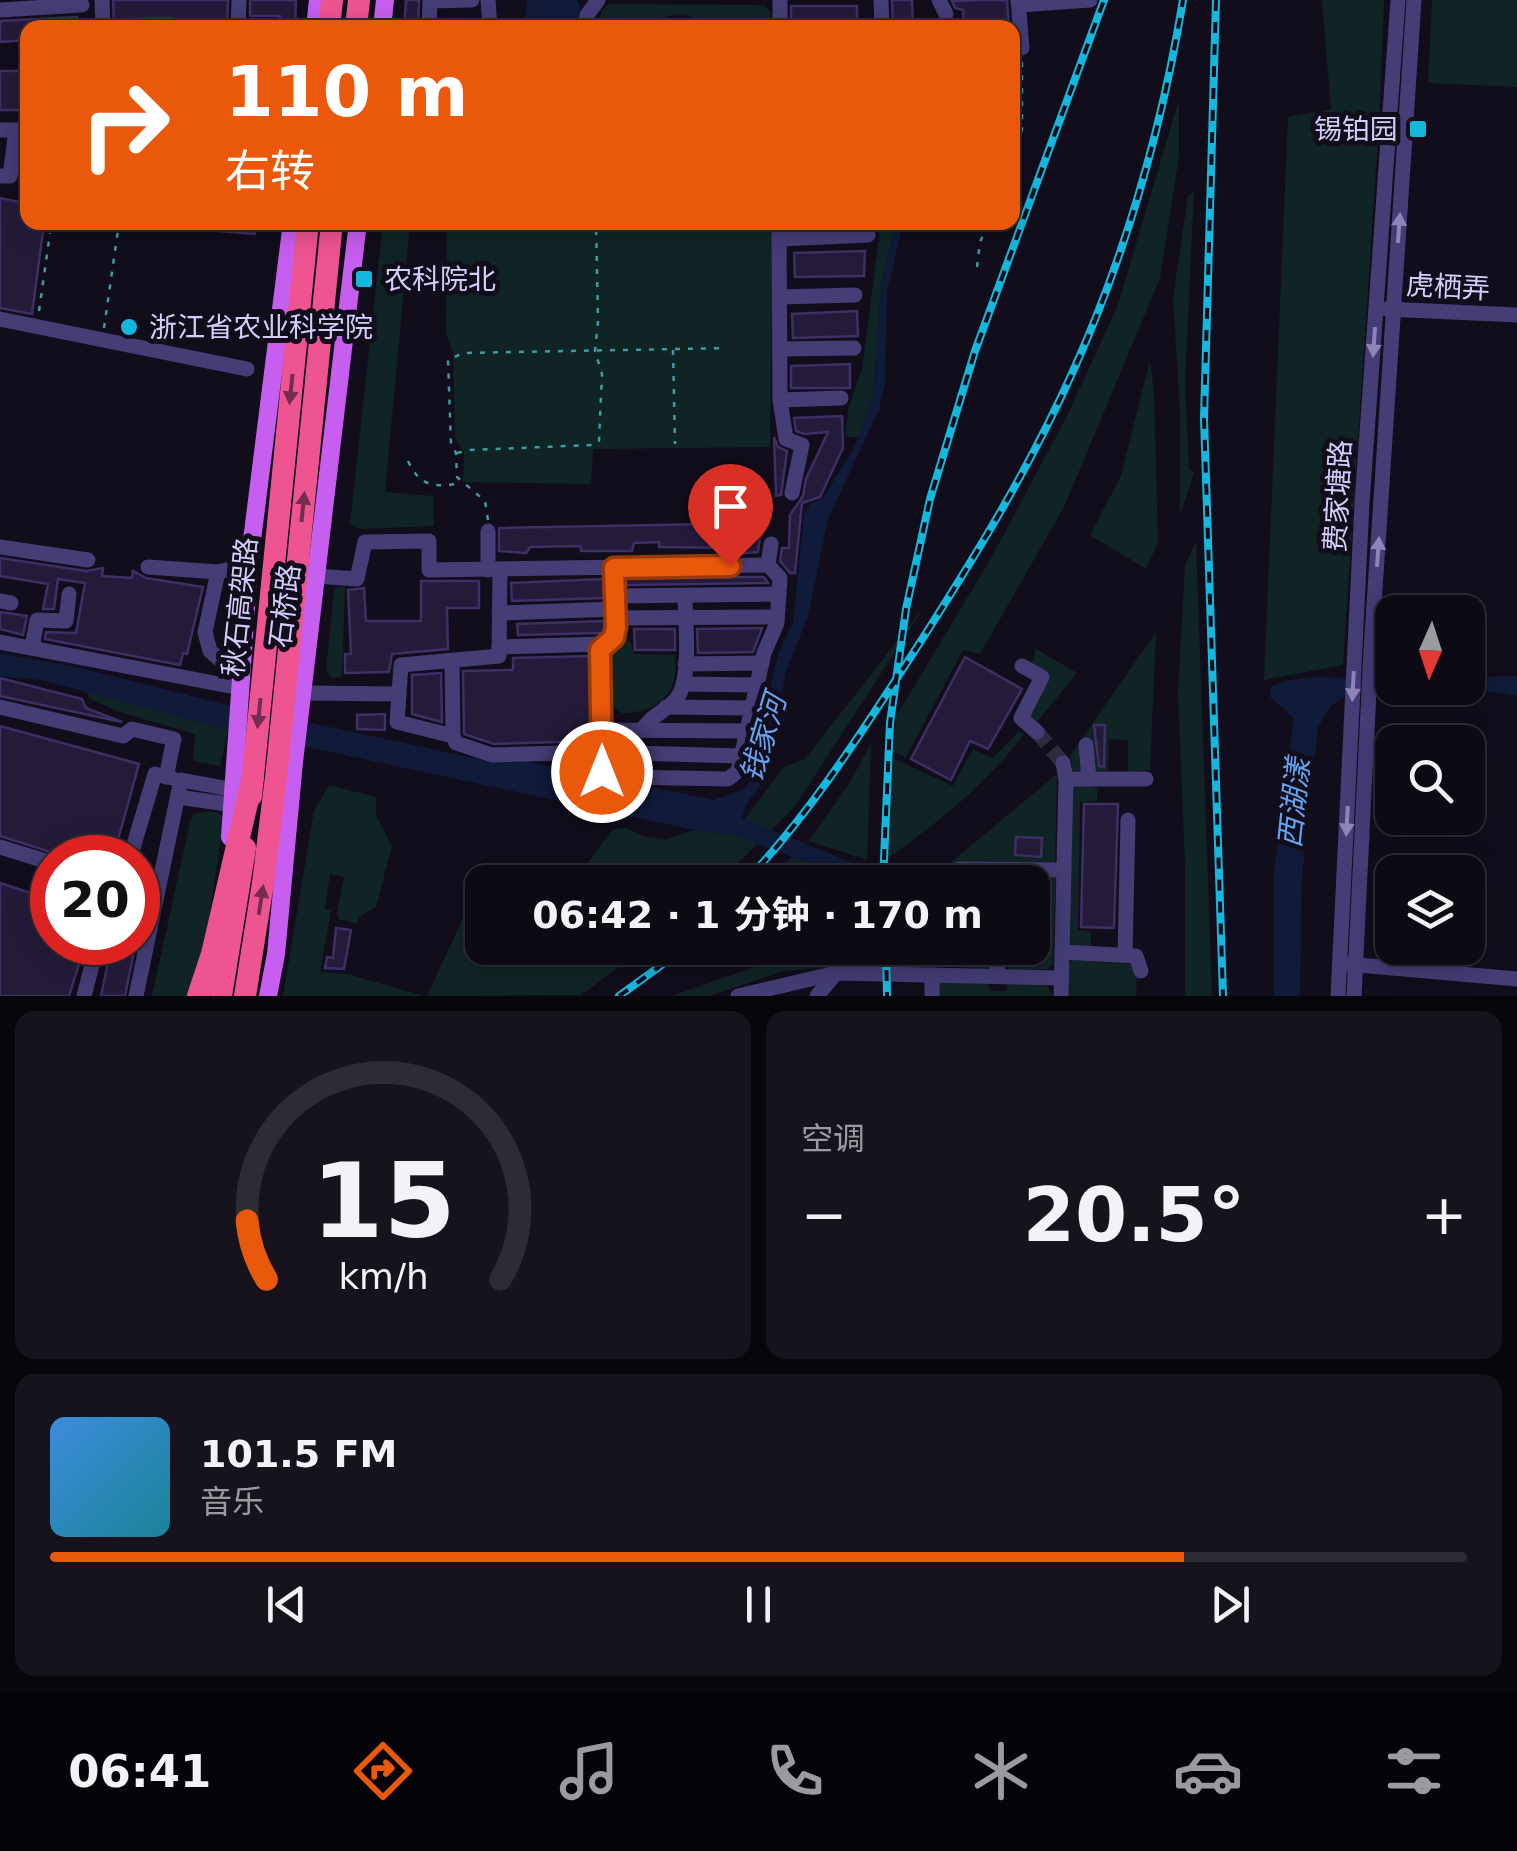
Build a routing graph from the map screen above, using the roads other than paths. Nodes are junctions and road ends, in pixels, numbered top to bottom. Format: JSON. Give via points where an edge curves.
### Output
{"nodes":[{"id":1,"x":448,"y":0,"type":"edge"},
{"id":2,"x":472,"y":0,"type":"edge"},
{"id":3,"x":1090,"y":0,"type":"edge"},
{"id":4,"x":1398,"y":0,"type":"edge"},
{"id":5,"x":1414,"y":0,"type":"edge"},
{"id":6,"x":1018,"y":2,"type":"edge"},
{"id":7,"x":82,"y":5,"type":"dead end"},
{"id":8,"x":0,"y":10,"type":"edge"},
{"id":9,"x":429,"y":20,"type":"edge"},
{"id":10,"x":1020,"y":25,"type":"edge"},
{"id":11,"x":1022,"y":48,"type":"road end"},
{"id":12,"x":15,"y":130,"type":"edge"},
{"id":13,"x":0,"y":176,"type":"edge"},
{"id":14,"x":291,"y":230,"type":"edge"},
{"id":15,"x":307,"y":230,"type":"edge"},
{"id":16,"x":331,"y":230,"type":"edge"},
{"id":17,"x":357,"y":230,"type":"edge"},
{"id":18,"x":779,"y":231,"type":"edge"},
{"id":19,"x":868,"y":235,"type":"dead end"},
{"id":20,"x":856,"y":295,"type":"dead end"},
{"id":21,"x":780,"y":296,"type":"junction"},
{"id":22,"x":1376,"y":308,"type":"junction"},
{"id":23,"x":1394,"y":309,"type":"junction"},
{"id":24,"x":1517,"y":315,"type":"edge"},
{"id":25,"x":0,"y":320,"type":"edge"},
{"id":26,"x":854,"y":348,"type":"dead end"},
{"id":27,"x":780,"y":349,"type":"junction"},
{"id":28,"x":247,"y":368,"type":"dead end"},
{"id":29,"x":841,"y":398,"type":"dead end"},
{"id":30,"x":780,"y":400,"type":"junction"},
{"id":31,"x":792,"y":493,"type":"dead end"},
{"id":32,"x":488,"y":531,"type":"road end"},
{"id":33,"x":771,"y":544,"type":"dead end"},
{"id":34,"x":0,"y":547,"type":"edge"},
{"id":35,"x":88,"y":560,"type":"dead end"},
{"id":36,"x":249,"y":564,"type":"junction"},
{"id":37,"x":768,"y":566,"type":"junction"},
{"id":38,"x":148,"y":568,"type":"dead end"},
{"id":39,"x":614,"y":568,"type":"junction"},
{"id":40,"x":494,"y":570,"type":"junction"},
{"id":41,"x":218,"y":572,"type":"junction"},
{"id":42,"x":316,"y":576,"type":"junction"},
{"id":43,"x":69,"y":594,"type":"dead end"},
{"id":44,"x":779,"y":594,"type":"junction"},
{"id":45,"x":685,"y":596,"type":"junction"},
{"id":46,"x":616,"y":608,"type":"junction"},
{"id":47,"x":499,"y":613,"type":"junction"},
{"id":48,"x":685,"y":618,"type":"junction"},
{"id":49,"x":777,"y":618,"type":"junction"},
{"id":50,"x":0,"y":642,"type":"edge"},
{"id":51,"x":603,"y":644,"type":"junction"},
{"id":52,"x":499,"y":647,"type":"junction"},
{"id":53,"x":32,"y":648,"type":"junction"},
{"id":54,"x":1363,"y":649,"type":"junction"},
{"id":55,"x":452,"y":661,"type":"junction"},
{"id":56,"x":762,"y":663,"type":"junction"},
{"id":57,"x":685,"y":664,"type":"junction"},
{"id":58,"x":1022,"y":666,"type":"dead end"},
{"id":59,"x":683,"y":684,"type":"junction"},
{"id":60,"x":757,"y":685,"type":"junction"},
{"id":61,"x":240,"y":688,"type":"junction"},
{"id":62,"x":399,"y":694,"type":"junction"},
{"id":63,"x":302,"y":699,"type":"junction"},
{"id":64,"x":0,"y":707,"type":"edge"},
{"id":65,"x":666,"y":707,"type":"junction"},
{"id":66,"x":752,"y":708,"type":"junction"},
{"id":67,"x":602,"y":730,"type":"junction"},
{"id":68,"x":642,"y":730,"type":"junction"},
{"id":69,"x":747,"y":730,"type":"junction"},
{"id":70,"x":1037,"y":732,"type":"tunnel mouth"},
{"id":71,"x":453,"y":736,"type":"junction"},
{"id":72,"x":1086,"y":745,"type":"dead end"},
{"id":73,"x":603,"y":753,"type":"junction"},
{"id":74,"x":741,"y":756,"type":"junction"},
{"id":75,"x":1096,"y":779,"type":"junction"},
{"id":76,"x":1146,"y":780,"type":"dead end"},
{"id":77,"x":175,"y":784,"type":"junction"},
{"id":78,"x":240,"y":791,"type":"junction"},
{"id":79,"x":1104,"y":798,"type":"dead end"},
{"id":80,"x":1128,"y":820,"type":"dead end"},
{"id":81,"x":137,"y":835,"type":"edge"},
{"id":82,"x":0,"y":847,"type":"edge"},
{"id":83,"x":30,"y":856,"type":"edge"},
{"id":84,"x":1050,"y":870,"type":"edge"},
{"id":85,"x":1064,"y":870,"type":"junction"},
{"id":86,"x":160,"y":881,"type":"edge"},
{"id":87,"x":1062,"y":952,"type":"junction"},
{"id":88,"x":1125,"y":955,"type":"junction"},
{"id":89,"x":1348,"y":964,"type":"junction"},
{"id":90,"x":92,"y":965,"type":"edge"},
{"id":91,"x":143,"y":965,"type":"edge"},
{"id":92,"x":998,"y":965,"type":"edge"},
{"id":93,"x":1141,"y":971,"type":"dead end"},
{"id":94,"x":836,"y":973,"type":"junction"},
{"id":95,"x":932,"y":975,"type":"junction"},
{"id":96,"x":998,"y":976,"type":"junction"},
{"id":97,"x":1062,"y":978,"type":"junction"},
{"id":98,"x":1517,"y":978,"type":"edge"},
{"id":99,"x":84,"y":996,"type":"edge"},
{"id":100,"x":136,"y":996,"type":"edge"},
{"id":101,"x":198,"y":996,"type":"edge"},
{"id":102,"x":210,"y":996,"type":"edge"},
{"id":103,"x":221,"y":996,"type":"edge"},
{"id":104,"x":245,"y":996,"type":"edge"},
{"id":105,"x":268,"y":996,"type":"edge"},
{"id":106,"x":738,"y":996,"type":"edge"},
{"id":107,"x":817,"y":996,"type":"edge"},
{"id":108,"x":932,"y":996,"type":"edge"},
{"id":109,"x":1061,"y":996,"type":"edge"},
{"id":110,"x":1338,"y":996,"type":"edge"},
{"id":111,"x":1354,"y":996,"type":"edge"}],
"edges":[{"from":1,"to":2,"type":"street"},
{"from":1,"to":9,"type":"street","via":[[430,1]]},
{"from":3,"to":6,"type":"street"},
{"from":4,"to":22,"type":"street","name":"费家塘路"},
{"from":23,"to":5,"type":"street","name":"费家塘路","one_way":true},
{"from":7,"to":8,"type":"street"},
{"from":10,"to":11,"type":"street"},
{"from":12,"to":13,"type":"street","via":[[10,176]]},
{"from":14,"to":36,"type":"main road","name":"石桥路"},
{"from":15,"to":78,"type":"highway","name":"秋石高架路","one_way":true},
{"from":104,"to":16,"type":"highway","name":"秋石高架路","one_way":true,"via":[[277,769]]},
{"from":17,"to":42,"type":"main road","name":"石桥路"},
{"from":18,"to":19,"type":"street"},
{"from":18,"to":21,"type":"street"},
{"from":20,"to":21,"type":"street"},
{"from":21,"to":27,"type":"street"},
{"from":22,"to":23,"type":"street","name":"虎栖弄"},
{"from":22,"to":54,"type":"street","name":"费家塘路","one_way":true},
{"from":23,"to":24,"type":"street","name":"虎栖弄"},
{"from":54,"to":23,"type":"street","name":"费家塘路","one_way":true},
{"from":25,"to":28,"type":"street"},
{"from":26,"to":27,"type":"street"},
{"from":27,"to":30,"type":"street"},
{"from":29,"to":30,"type":"street"},
{"from":30,"to":31,"type":"street","via":[[786,439],[802,445]]},
{"from":32,"to":40,"type":"street"},
{"from":33,"to":37,"type":"street"},
{"from":34,"to":35,"type":"street"},
{"from":36,"to":41,"type":"street"},
{"from":36,"to":61,"type":"main road","name":"石桥路"},
{"from":37,"to":39,"type":"street"},
{"from":37,"to":44,"type":"street","via":[[780,578]]},
{"from":38,"to":41,"type":"street"},
{"from":39,"to":40,"type":"street"},
{"from":39,"to":46,"type":"street"},
{"from":40,"to":42,"type":"street","via":[[428,570],[429,541],[365,542],[357,579]]},
{"from":40,"to":47,"type":"street"},
{"from":41,"to":61,"type":"street","via":[[206,640]]},
{"from":42,"to":63,"type":"main road","name":"石桥路"},
{"from":43,"to":53,"type":"street","via":[[66,621],[37,620]]},
{"from":44,"to":45,"type":"street"},
{"from":44,"to":49,"type":"street"},
{"from":45,"to":46,"type":"street"},
{"from":45,"to":48,"type":"street"},
{"from":46,"to":47,"type":"street"},
{"from":46,"to":48,"type":"street"},
{"from":46,"to":51,"type":"street","via":[[614,637]]},
{"from":47,"to":52,"type":"street"},
{"from":48,"to":49,"type":"street"},
{"from":48,"to":57,"type":"street"},
{"from":49,"to":56,"type":"street"},
{"from":50,"to":53,"type":"street"},
{"from":51,"to":52,"type":"street"},
{"from":51,"to":67,"type":"street"},
{"from":52,"to":55,"type":"street","via":[[498,656]]},
{"from":53,"to":61,"type":"street"},
{"from":54,"to":89,"type":"street","name":"费家塘路"},
{"from":55,"to":62,"type":"street","via":[[401,665]]},
{"from":55,"to":71,"type":"street"},
{"from":56,"to":57,"type":"street"},
{"from":56,"to":60,"type":"street"},
{"from":57,"to":59,"type":"street"},
{"from":58,"to":70,"type":"street","via":[[1042,677],[1022,718]]},
{"from":59,"to":60,"type":"street"},
{"from":59,"to":65,"type":"street"},
{"from":60,"to":66,"type":"street"},
{"from":61,"to":78,"type":"main road","name":"石桥路"},
{"from":62,"to":63,"type":"street"},
{"from":62,"to":71,"type":"street","via":[[397,722]]},
{"from":63,"to":105,"type":"main road","name":"石桥路"},
{"from":64,"to":77,"type":"street","via":[[123,736],[132,730],[174,739]]},
{"from":65,"to":66,"type":"street"},
{"from":65,"to":68,"type":"street"},
{"from":66,"to":69,"type":"street"},
{"from":67,"to":68,"type":"street"},
{"from":67,"to":73,"type":"street"},
{"from":68,"to":69,"type":"street"},
{"from":69,"to":74,"type":"street"},
{"from":71,"to":73,"type":"street","via":[[456,744],[492,755]]},
{"from":72,"to":75,"type":"street"},
{"from":73,"to":74,"type":"street"},
{"from":73,"to":74,"type":"street","via":[[602,772],[625,778],[728,779]]},
{"from":75,"to":76,"type":"street"},
{"from":75,"to":79,"type":"street"},
{"from":75,"to":85,"type":"street","via":[[1064,771]]},
{"from":77,"to":78,"type":"street"},
{"from":77,"to":81,"type":"street","via":[[155,774]]},
{"from":77,"to":86,"type":"street"},
{"from":78,"to":101,"type":"highway","bridge":true,"via":[[212,954]]},
{"from":78,"to":102,"type":"main road","name":"石桥路"},
{"from":78,"to":103,"type":"highway","name":"秋石高架路","bridge":true,"via":[[240,885]]},
{"from":80,"to":88,"type":"street"},
{"from":82,"to":83,"type":"street"},
{"from":84,"to":85,"type":"street"},
{"from":85,"to":87,"type":"street"},
{"from":87,"to":88,"type":"street"},
{"from":87,"to":97,"type":"street"},
{"from":88,"to":93,"type":"street","via":[[1136,956]]},
{"from":89,"to":98,"type":"street"},
{"from":89,"to":110,"type":"street","name":"费家塘路"},
{"from":89,"to":111,"type":"street","name":"费家塘路"},
{"from":90,"to":99,"type":"street"},
{"from":91,"to":100,"type":"street"},
{"from":92,"to":96,"type":"street"},
{"from":94,"to":95,"type":"street"},
{"from":94,"to":106,"type":"street"},
{"from":94,"to":107,"type":"street"},
{"from":95,"to":96,"type":"street"},
{"from":95,"to":108,"type":"street"},
{"from":96,"to":97,"type":"street"},
{"from":97,"to":109,"type":"street"}]}
